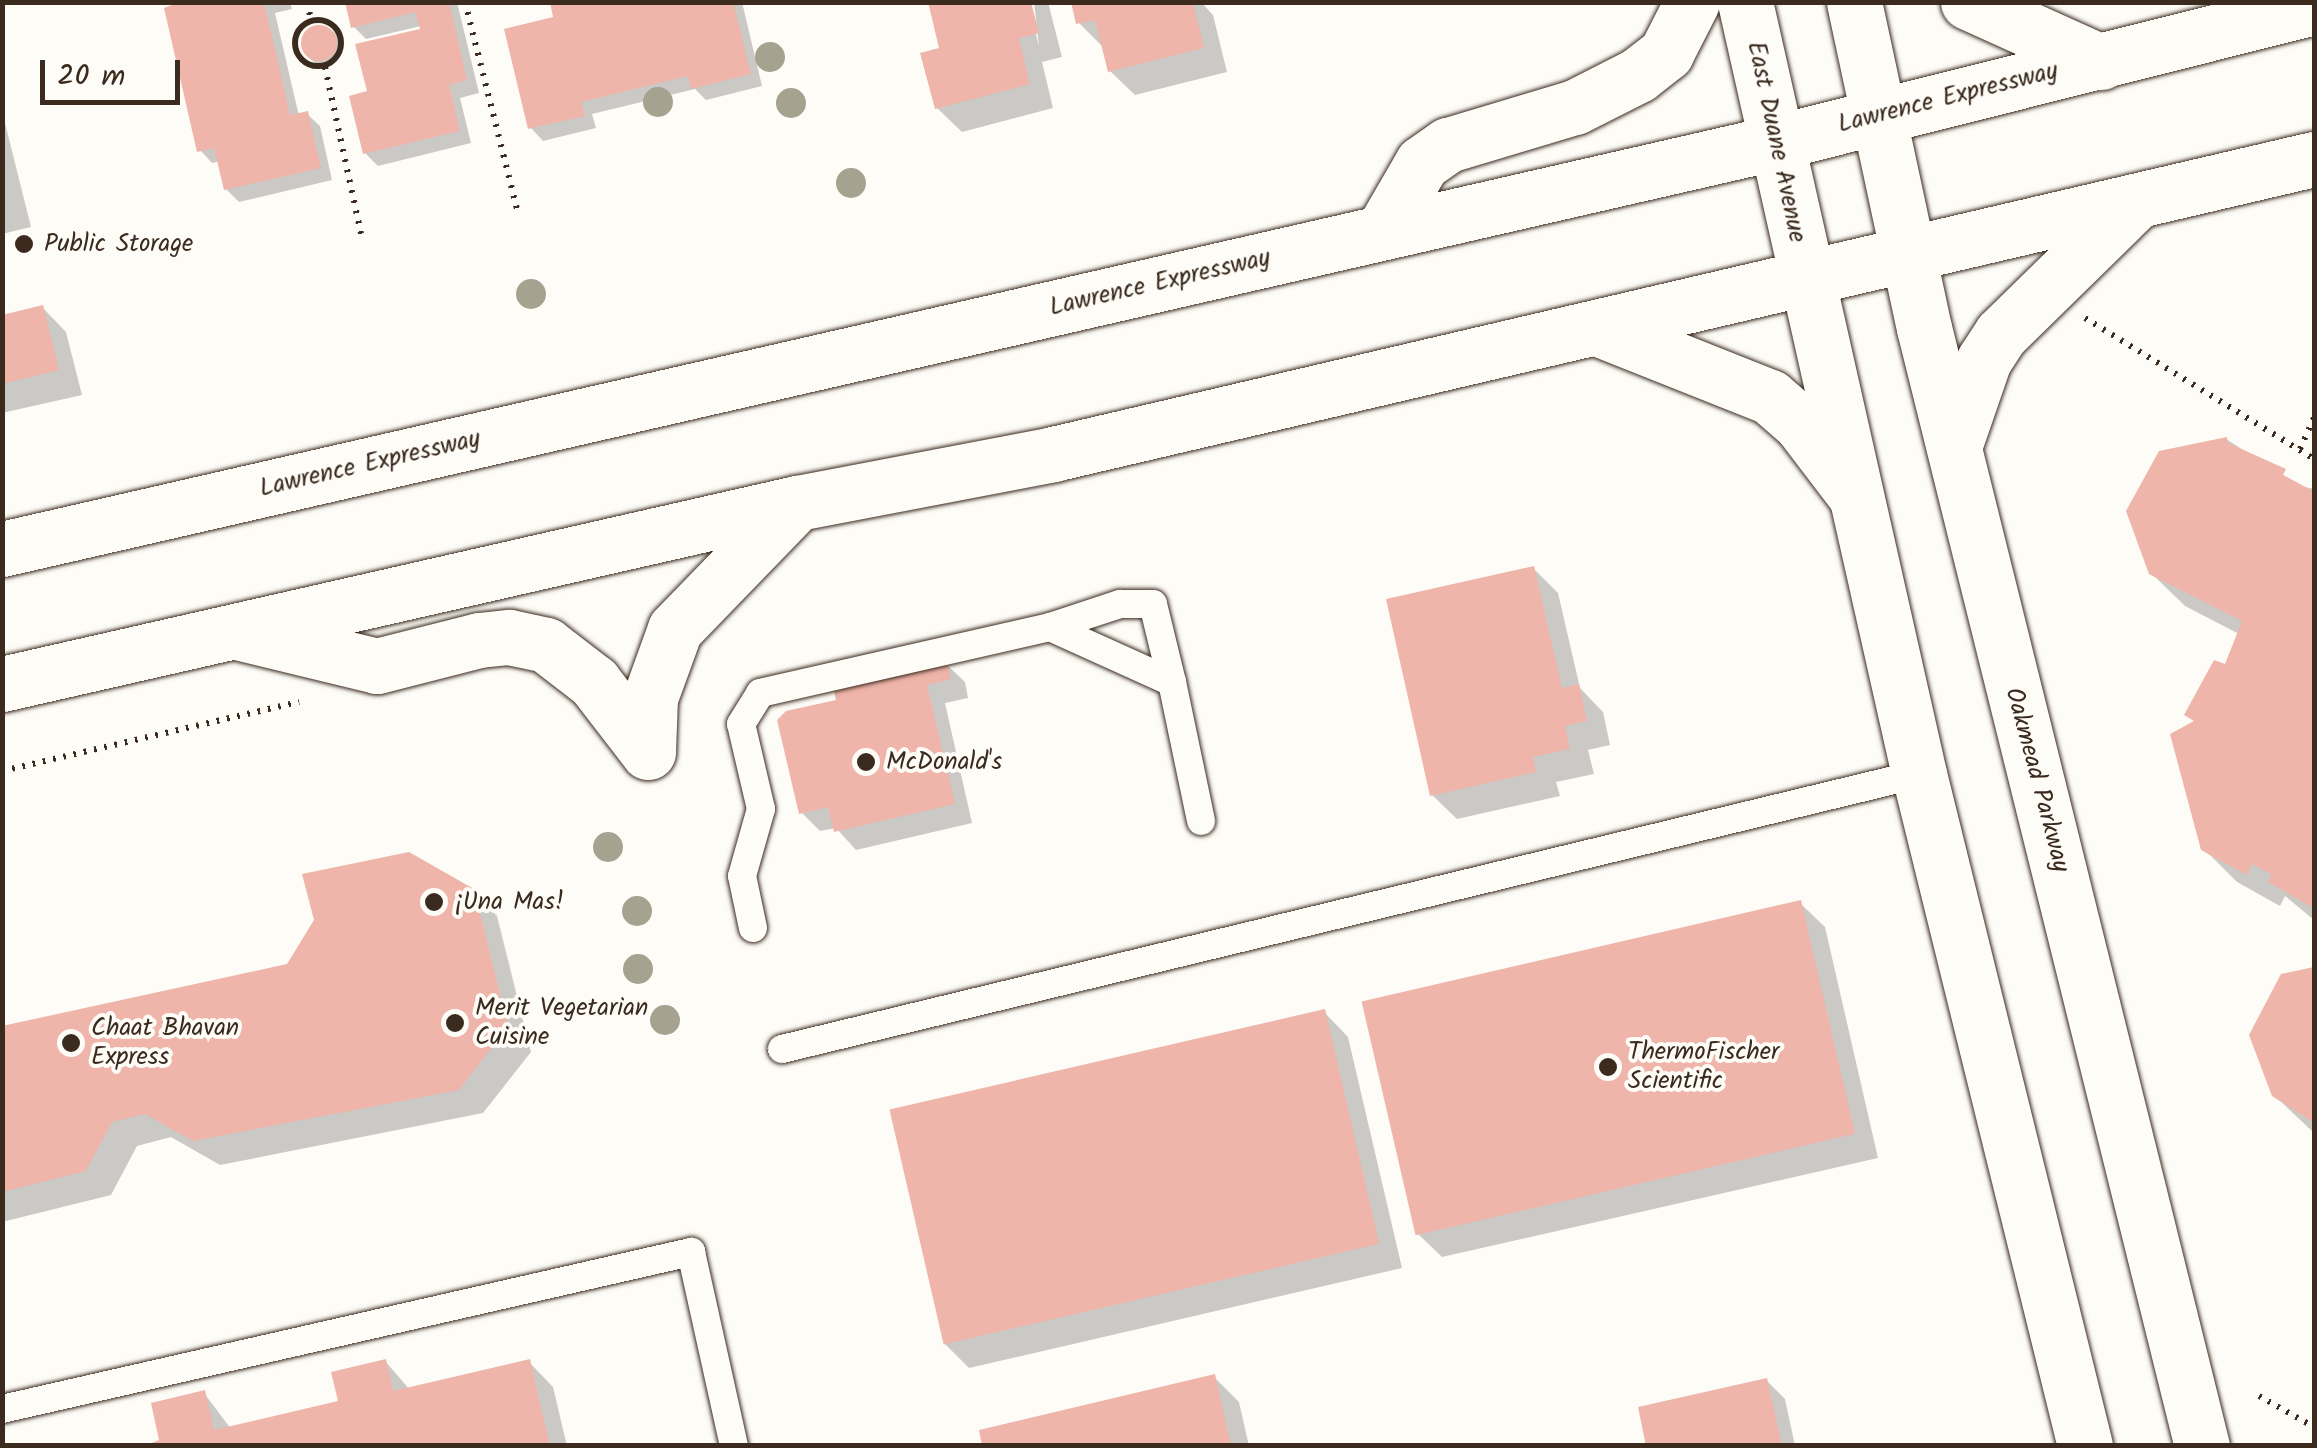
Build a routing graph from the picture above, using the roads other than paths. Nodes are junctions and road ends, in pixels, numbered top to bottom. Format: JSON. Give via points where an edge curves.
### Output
{"nodes":[{"id":1,"x":1692,"y":2,"type":"edge"},
{"id":2,"x":1745,"y":2,"type":"edge"},
{"id":3,"x":1854,"y":2,"type":"edge"},
{"id":4,"x":1968,"y":2,"type":"edge"},
{"id":5,"x":2314,"y":8,"type":"edge"},
{"id":6,"x":2102,"y":62,"type":"junction"},
{"id":7,"x":1879,"y":114,"type":"junction"},
{"id":8,"x":1777,"y":142,"type":"junction"},
{"id":9,"x":2314,"y":159,"type":"edge"},
{"id":10,"x":2137,"y":202,"type":"junction"},
{"id":11,"x":1382,"y":232,"type":"junction"},
{"id":12,"x":1909,"y":255,"type":"junction"},
{"id":13,"x":1806,"y":281,"type":"junction"},
{"id":14,"x":1599,"y":329,"type":"junction"},
{"id":15,"x":1954,"y":448,"type":"junction"},
{"id":16,"x":1854,"y":494,"type":"junction"},
{"id":17,"x":796,"y":503,"type":"junction"},
{"id":18,"x":2,"y":549,"type":"edge"},
{"id":19,"x":1050,"y":627,"type":"junction"},
{"id":20,"x":229,"y":630,"type":"junction"},
{"id":21,"x":1172,"y":682,"type":"junction"},
{"id":22,"x":2,"y":684,"type":"edge"},
{"id":23,"x":1920,"y":774,"type":"junction"},
{"id":24,"x":1200,"y":822,"type":"dead end"},
{"id":25,"x":753,"y":928,"type":"dead end"},
{"id":26,"x":782,"y":1049,"type":"dead end"},
{"id":27,"x":2,"y":1409,"type":"edge"},
{"id":28,"x":734,"y":1446,"type":"edge"},
{"id":29,"x":2085,"y":1446,"type":"edge"},
{"id":30,"x":2202,"y":1446,"type":"edge"}],
"edges":[{"from":1,"to":11,"type":"main road","via":[[1666,53],[1617,88],[1576,108],[1448,145],[1422,163]]},
{"from":2,"to":8,"type":"main road","name":"East Duane Avenue"},
{"from":3,"to":7,"type":"main road"},
{"from":4,"to":6,"type":"main road"},
{"from":5,"to":6,"type":"main road","name":"Lawrence Expressway"},
{"from":6,"to":7,"type":"main road","name":"Lawrence Expressway"},
{"from":7,"to":8,"type":"main road","name":"Lawrence Expressway"},
{"from":7,"to":12,"type":"main road","name":"Oakmead Parkway"},
{"from":8,"to":11,"type":"main road","name":"Lawrence Expressway"},
{"from":8,"to":13,"type":"main road","name":"East Duane Avenue"},
{"from":9,"to":10,"type":"main road"},
{"from":10,"to":12,"type":"main road"},
{"from":10,"to":15,"type":"main road","via":[[2002,334],[1984,360]]},
{"from":11,"to":18,"type":"main road","name":"Lawrence Expressway"},
{"from":12,"to":13,"type":"main road"},
{"from":12,"to":15,"type":"main road","name":"Oakmead Parkway"},
{"from":13,"to":14,"type":"main road"},
{"from":13,"to":16,"type":"main road"},
{"from":14,"to":16,"type":"main road","via":[[1770,397],[1800,422]]},
{"from":14,"to":17,"type":"main road","via":[[1053,454]]},
{"from":15,"to":30,"type":"main road","name":"Oakmead Parkway"},
{"from":16,"to":23,"type":"main road"},
{"from":17,"to":20,"type":"main road"},
{"from":17,"to":20,"type":"main road","via":[[675,629],[650,698],[648,752],[594,682],[546,644],[478,640],[377,666]]},
{"from":19,"to":21,"type":"lane"},
{"from":19,"to":21,"type":"lane","via":[[1120,604],[1153,604]]},
{"from":19,"to":25,"type":"lane","via":[[760,693],[740,724],[761,809],[742,876]]},
{"from":20,"to":22,"type":"main road"},
{"from":21,"to":24,"type":"lane"},
{"from":23,"to":26,"type":"lane"},
{"from":23,"to":29,"type":"main road"},
{"from":27,"to":28,"type":"lane","via":[[691,1252]]}]}
